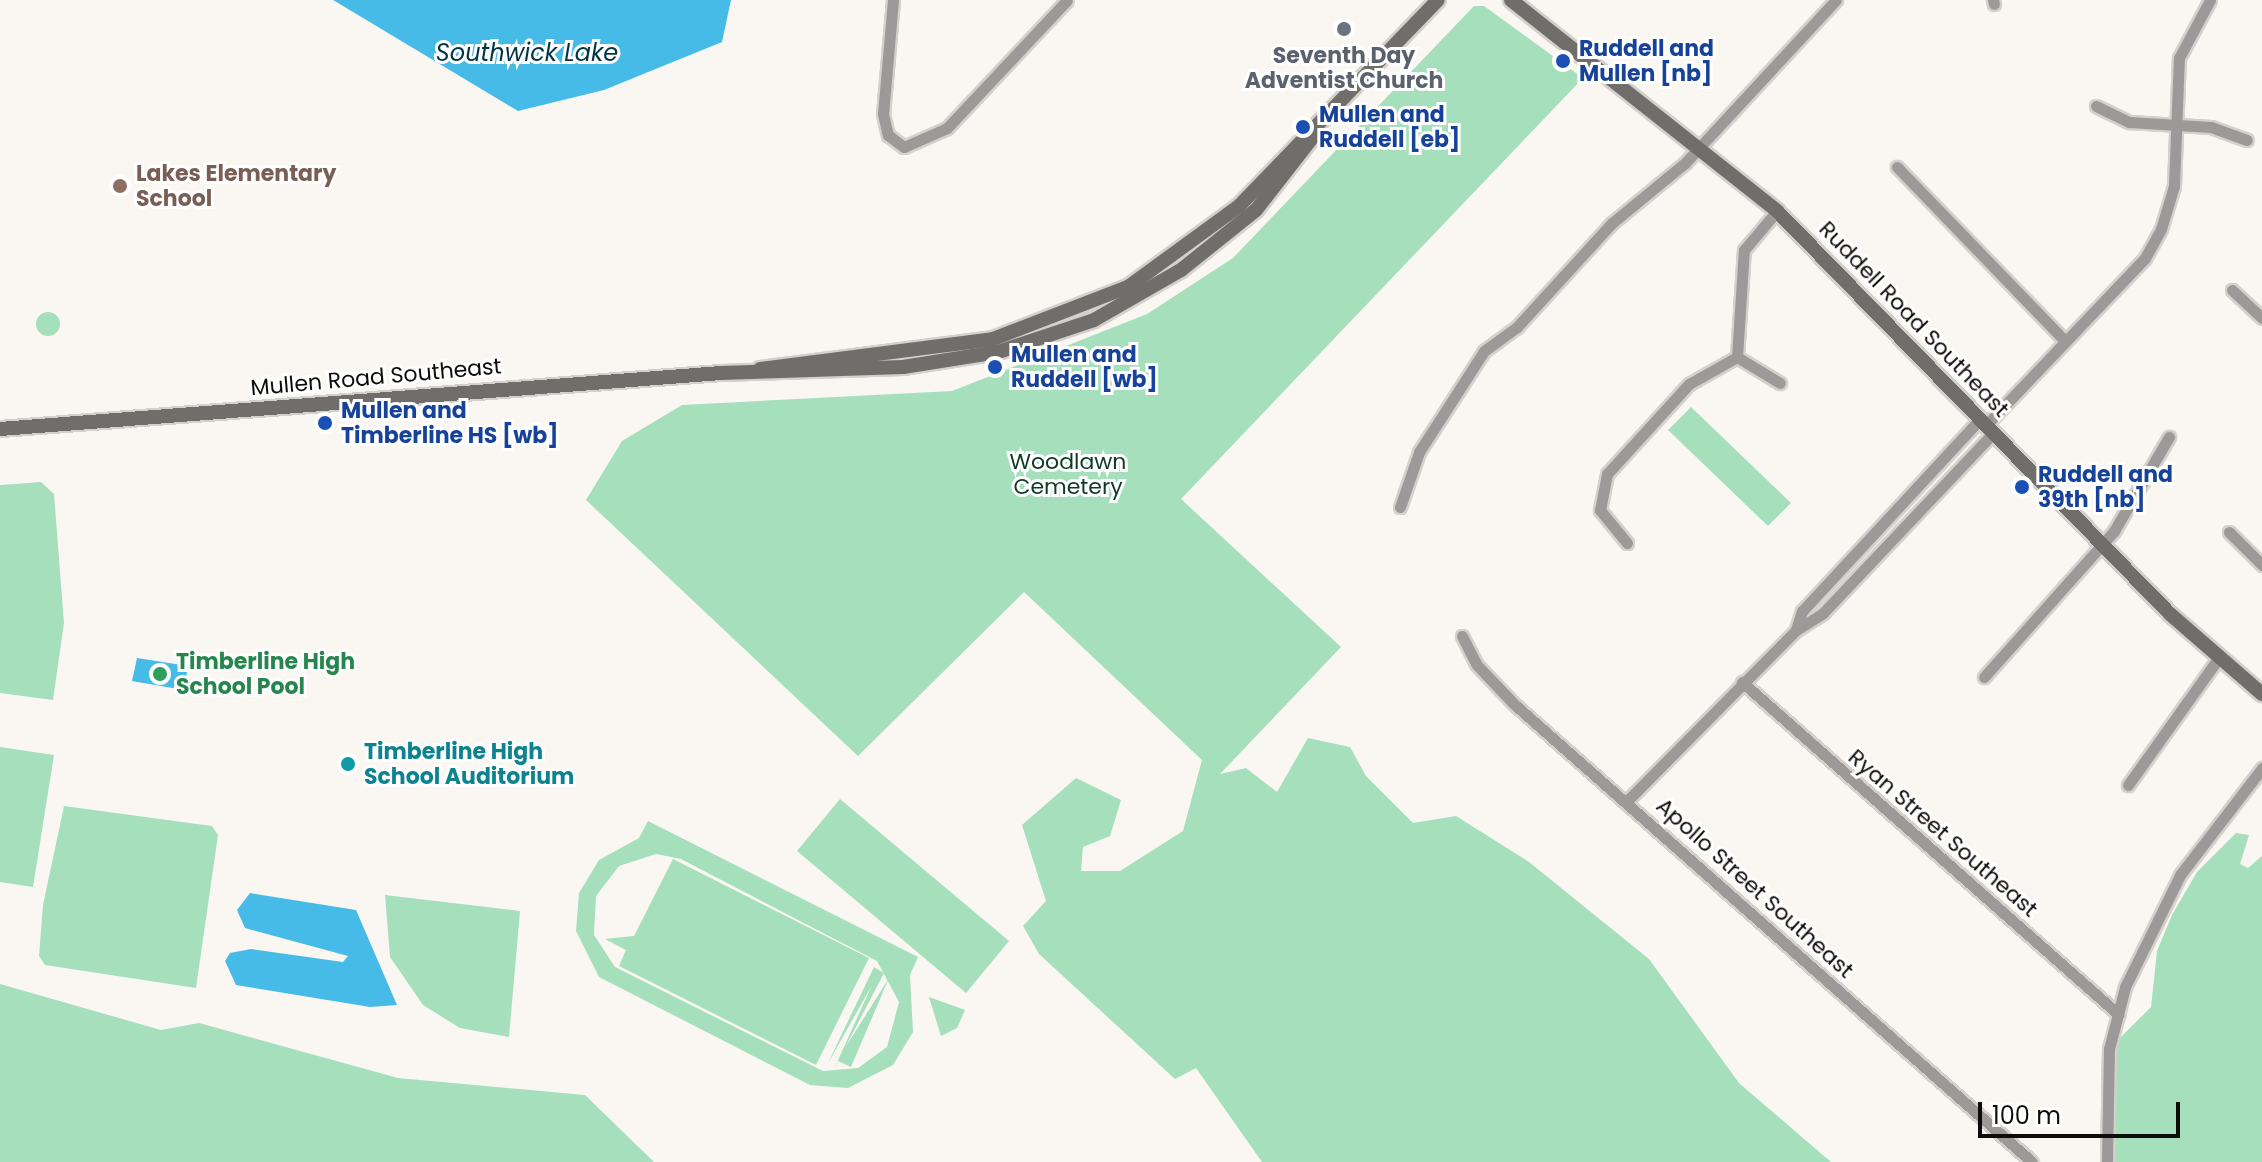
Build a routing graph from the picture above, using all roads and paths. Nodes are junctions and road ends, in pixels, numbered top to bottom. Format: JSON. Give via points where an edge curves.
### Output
{"nodes":[{"id":1,"x":893,"y":0,"type":"edge"},
{"id":2,"x":1067,"y":0,"type":"edge"},
{"id":3,"x":1438,"y":0,"type":"edge"},
{"id":4,"x":1511,"y":0,"type":"edge"},
{"id":5,"x":1836,"y":0,"type":"edge"},
{"id":6,"x":2210,"y":0,"type":"edge"},
{"id":7,"x":2096,"y":106,"type":"dead end"},
{"id":8,"x":2176,"y":128,"type":"junction"},
{"id":9,"x":2247,"y":140,"type":"dead end"},
{"id":10,"x":1699,"y":146,"type":"junction"},
{"id":11,"x":1897,"y":167,"type":"dead end"},
{"id":12,"x":1777,"y":211,"type":"junction"},
{"id":13,"x":2232,"y":290,"type":"dead end"},
{"id":14,"x":2262,"y":318,"type":"edge"},
{"id":15,"x":2062,"y":338,"type":"junction"},
{"id":16,"x":1737,"y":357,"type":"junction"},
{"id":17,"x":1780,"y":383,"type":"dead end"},
{"id":18,"x":1987,"y":425,"type":"junction"},
{"id":19,"x":0,"y":429,"type":"edge"},
{"id":20,"x":2169,"y":437,"type":"dead end"},
{"id":21,"x":1400,"y":507,"type":"dead end"},
{"id":22,"x":2229,"y":532,"type":"dead end"},
{"id":23,"x":1627,"y":543,"type":"dead end"},
{"id":24,"x":2102,"y":545,"type":"junction"},
{"id":25,"x":2262,"y":565,"type":"edge"},
{"id":26,"x":1796,"y":630,"type":"junction"},
{"id":27,"x":1462,"y":636,"type":"dead end"},
{"id":28,"x":2217,"y":660,"type":"junction"},
{"id":29,"x":1984,"y":677,"type":"dead end"},
{"id":30,"x":1742,"y":682,"type":"junction"},
{"id":31,"x":2262,"y":694,"type":"edge"},
{"id":32,"x":2262,"y":768,"type":"edge"},
{"id":33,"x":2128,"y":785,"type":"dead end"},
{"id":34,"x":1627,"y":801,"type":"junction"},
{"id":35,"x":2118,"y":1014,"type":"junction"},
{"id":36,"x":2032,"y":1162,"type":"edge"},
{"id":37,"x":2107,"y":1162,"type":"edge"}],
"edges":[{"from":1,"to":2,"type":"street","via":[[883,114],[888,135],[904,147],[947,128]]},
{"from":3,"to":19,"type":"street","name":"Mullen Road Southeast","via":[[1312,138],[1172,260],[1088,306],[966,344],[756,371]]},
{"from":4,"to":10,"type":"street","name":"Ruddell Road Southeast"},
{"from":5,"to":10,"type":"street"},
{"from":6,"to":8,"type":"street","via":[[2179,58]]},
{"from":7,"to":8,"type":"street","via":[[2129,122]]},
{"from":8,"to":9,"type":"street","via":[[2211,127]]},
{"from":8,"to":15,"type":"street","via":[[2174,186],[2161,229],[2145,258]]},
{"from":10,"to":12,"type":"street","name":"Ruddell Road Southeast"},
{"from":10,"to":21,"type":"street","via":[[1484,351],[1419,452]]},
{"from":11,"to":15,"type":"street"},
{"from":12,"to":16,"type":"street","via":[[1744,250]]},
{"from":12,"to":18,"type":"street","name":"Ruddell Road Southeast"},
{"from":13,"to":14,"type":"street"},
{"from":15,"to":18,"type":"street"},
{"from":16,"to":17,"type":"street"},
{"from":16,"to":23,"type":"street","via":[[1689,384],[1607,474],[1600,510]]},
{"from":18,"to":24,"type":"street","name":"Ruddell Road Southeast"},
{"from":18,"to":26,"type":"street","via":[[1823,613]]},
{"from":18,"to":26,"type":"street","via":[[1802,611]]},
{"from":20,"to":24,"type":"street","via":[[2134,504]]},
{"from":22,"to":25,"type":"street"},
{"from":24,"to":28,"type":"street","name":"Ruddell Road Southeast"},
{"from":24,"to":29,"type":"street"},
{"from":26,"to":30,"type":"street"},
{"from":27,"to":34,"type":"street","name":"Apollo Street Southeast","via":[[1476,664],[1514,704]]},
{"from":28,"to":31,"type":"street","name":"Ruddell Road Southeast"},
{"from":28,"to":33,"type":"street"},
{"from":30,"to":34,"type":"street"},
{"from":30,"to":35,"type":"street","name":"Ryan Street Southeast"},
{"from":32,"to":35,"type":"street","via":[[2180,875]]},
{"from":34,"to":36,"type":"street","name":"Apollo Street Southeast"},
{"from":35,"to":37,"type":"street","via":[[2109,1049]]}]}
